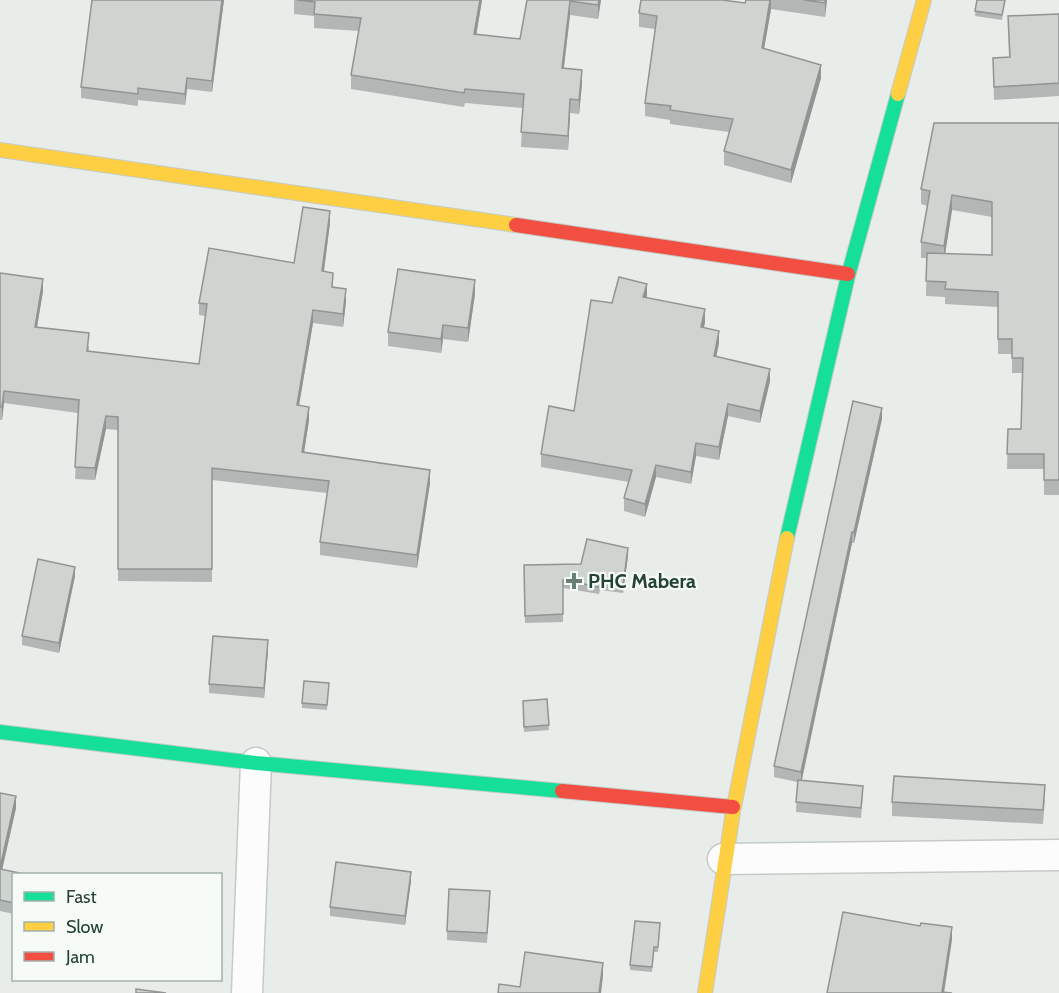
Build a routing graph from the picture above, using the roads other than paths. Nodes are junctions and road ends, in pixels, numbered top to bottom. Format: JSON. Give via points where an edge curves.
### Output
{"nodes":[{"id":1,"x":924,"y":0,"type":"edge"},
{"id":2,"x":0,"y":150,"type":"edge"},
{"id":3,"x":848,"y":274,"type":"junction"},
{"id":4,"x":0,"y":732,"type":"edge"},
{"id":5,"x":256,"y":763,"type":"junction"},
{"id":6,"x":733,"y":807,"type":"junction"},
{"id":7,"x":1059,"y":855,"type":"edge"},
{"id":8,"x":723,"y":859,"type":"junction"},
{"id":9,"x":247,"y":993,"type":"edge"},
{"id":10,"x":705,"y":993,"type":"edge"}],
"edges":[{"from":1,"to":3,"type":"street"},
{"from":2,"to":3,"type":"street"},
{"from":3,"to":6,"type":"street","via":[[790,525]]},
{"from":4,"to":5,"type":"street"},
{"from":5,"to":6,"type":"street"},
{"from":5,"to":9,"type":"street"},
{"from":6,"to":8,"type":"street"},
{"from":7,"to":8,"type":"street"},
{"from":8,"to":10,"type":"street"}]}
